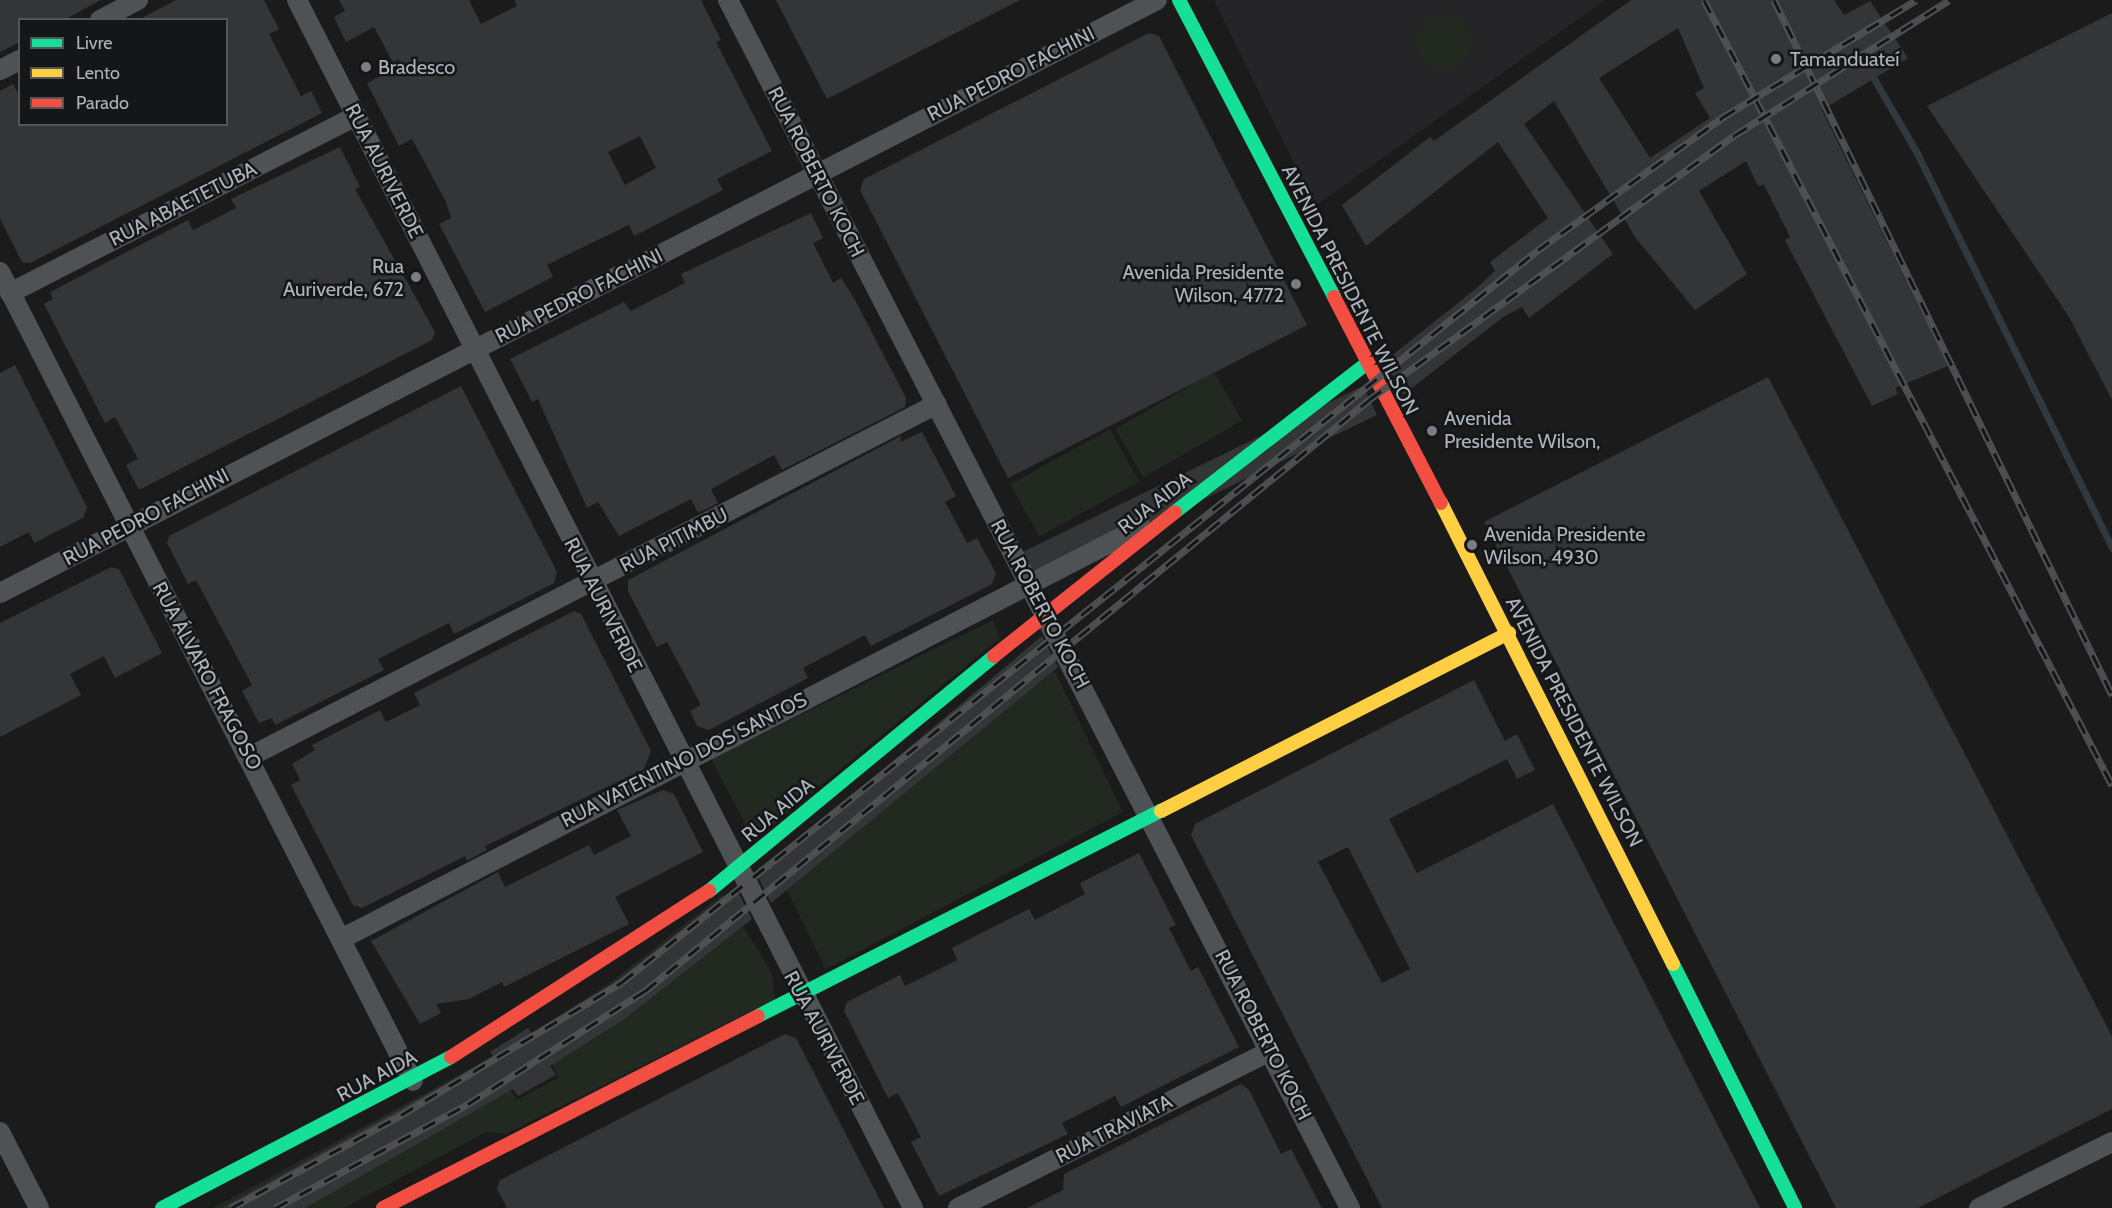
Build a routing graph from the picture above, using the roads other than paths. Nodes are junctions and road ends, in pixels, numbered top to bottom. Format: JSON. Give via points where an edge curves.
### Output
{"nodes":[{"id":1,"x":138,"y":0,"type":"edge"},
{"id":2,"x":297,"y":0,"type":"edge"},
{"id":3,"x":728,"y":0,"type":"edge"},
{"id":4,"x":1157,"y":0,"type":"edge"},
{"id":5,"x":1179,"y":0,"type":"edge"},
{"id":6,"x":104,"y":18,"type":"edge"},
{"id":7,"x":18,"y":61,"type":"edge"},
{"id":8,"x":0,"y":70,"type":"edge"},
{"id":9,"x":356,"y":116,"type":"junction"},
{"id":10,"x":815,"y":173,"type":"junction"},
{"id":11,"x":0,"y":272,"type":"edge"},
{"id":12,"x":10,"y":293,"type":"junction"},
{"id":13,"x":475,"y":350,"type":"junction"},
{"id":14,"x":1366,"y":364,"type":"junction"},
{"id":15,"x":937,"y":405,"type":"junction"},
{"id":16,"x":1186,"y":504,"type":"junction"},
{"id":17,"x":129,"y":527,"type":"junction"},
{"id":18,"x":591,"y":582,"type":"junction"},
{"id":19,"x":1029,"y":586,"type":"junction"},
{"id":20,"x":0,"y":593,"type":"edge"},
{"id":21,"x":1044,"y":614,"type":"junction"},
{"id":22,"x":1509,"y":633,"type":"junction"},
{"id":23,"x":249,"y":757,"type":"junction"},
{"id":24,"x":682,"y":760,"type":"junction"},
{"id":25,"x":1150,"y":814,"type":"junction"},
{"id":26,"x":738,"y":869,"type":"junction"},
{"id":27,"x":341,"y":939,"type":"junction"},
{"id":28,"x":804,"y":996,"type":"junction"},
{"id":29,"x":1270,"y":1051,"type":"junction"},
{"id":30,"x":413,"y":1081,"type":"junction"},
{"id":31,"x":0,"y":1132,"type":"edge"},
{"id":32,"x":2112,"y":1142,"type":"edge"},
{"id":33,"x":39,"y":1208,"type":"edge"},
{"id":34,"x":162,"y":1208,"type":"edge"},
{"id":35,"x":383,"y":1208,"type":"edge"},
{"id":36,"x":913,"y":1208,"type":"edge"},
{"id":37,"x":958,"y":1208,"type":"edge"},
{"id":38,"x":1350,"y":1208,"type":"edge"},
{"id":39,"x":1795,"y":1208,"type":"edge"},
{"id":40,"x":1979,"y":1208,"type":"edge"}],
"edges":[{"from":1,"to":6,"type":"street"},
{"from":2,"to":9,"type":"street","name":"RUA AURIVERDE"},
{"from":3,"to":10,"type":"street","name":"RUA ROBERTO KOCH"},
{"from":4,"to":10,"type":"street","name":"RUA PEDRO FACHINI"},
{"from":5,"to":14,"type":"street","name":"AVENIDA PRESIDENTE WILSON"},
{"from":7,"to":8,"type":"street"},
{"from":9,"to":12,"type":"street","name":"RUA ABAETETUBA"},
{"from":9,"to":13,"type":"street","name":"RUA AURIVERDE"},
{"from":10,"to":13,"type":"street","name":"RUA PEDRO FACHINI"},
{"from":10,"to":15,"type":"street","name":"RUA ROBERTO KOCH"},
{"from":11,"to":12,"type":"street","name":"RUA ÁLVARO FRAGOSO"},
{"from":12,"to":17,"type":"street","name":"RUA ÁLVARO FRAGOSO"},
{"from":13,"to":17,"type":"street","name":"RUA PEDRO FACHINI"},
{"from":13,"to":18,"type":"street","name":"RUA AURIVERDE"},
{"from":14,"to":16,"type":"street","name":"RUA AIDA"},
{"from":14,"to":22,"type":"street","name":"AVENIDA PRESIDENTE WILSON"},
{"from":15,"to":18,"type":"street","name":"RUA PITIMBU"},
{"from":15,"to":19,"type":"street","name":"RUA ROBERTO KOCH"},
{"from":16,"to":19,"type":"street","name":"RUA VATENTINO DOS SANTOS"},
{"from":16,"to":21,"type":"street","name":"RUA AIDA"},
{"from":17,"to":20,"type":"street","name":"RUA PEDRO FACHINI"},
{"from":17,"to":23,"type":"street","name":"RUA ÁLVARO FRAGOSO"},
{"from":18,"to":23,"type":"street","name":"RUA PITIMBU"},
{"from":18,"to":24,"type":"street","name":"RUA AURIVERDE"},
{"from":19,"to":21,"type":"street","name":"RUA ROBERTO KOCH"},
{"from":19,"to":24,"type":"street","name":"RUA VATENTINO DOS SANTOS"},
{"from":21,"to":25,"type":"street","name":"RUA ROBERTO KOCH"},
{"from":21,"to":26,"type":"street","name":"RUA AIDA"},
{"from":22,"to":25,"type":"street"},
{"from":22,"to":39,"type":"street","name":"AVENIDA PRESIDENTE WILSON"},
{"from":23,"to":27,"type":"street","name":"RUA ÁLVARO FRAGOSO"},
{"from":24,"to":26,"type":"street","name":"RUA AURIVERDE"},
{"from":24,"to":27,"type":"street","name":"RUA VATENTINO DOS SANTOS"},
{"from":25,"to":28,"type":"street"},
{"from":25,"to":29,"type":"street","name":"RUA ROBERTO KOCH"},
{"from":26,"to":28,"type":"street","name":"RUA AURIVERDE"},
{"from":26,"to":30,"type":"street","name":"RUA AIDA","via":[[604,964]]},
{"from":27,"to":30,"type":"street","name":"RUA ÁLVARO FRAGOSO"},
{"from":28,"to":35,"type":"street"},
{"from":28,"to":36,"type":"street","name":"RUA AURIVERDE"},
{"from":29,"to":37,"type":"street","name":"RUA TRAVIATA"},
{"from":29,"to":38,"type":"street","name":"RUA ROBERTO KOCH"},
{"from":30,"to":34,"type":"street","name":"RUA AIDA"},
{"from":31,"to":33,"type":"street"},
{"from":32,"to":40,"type":"street"}]}
